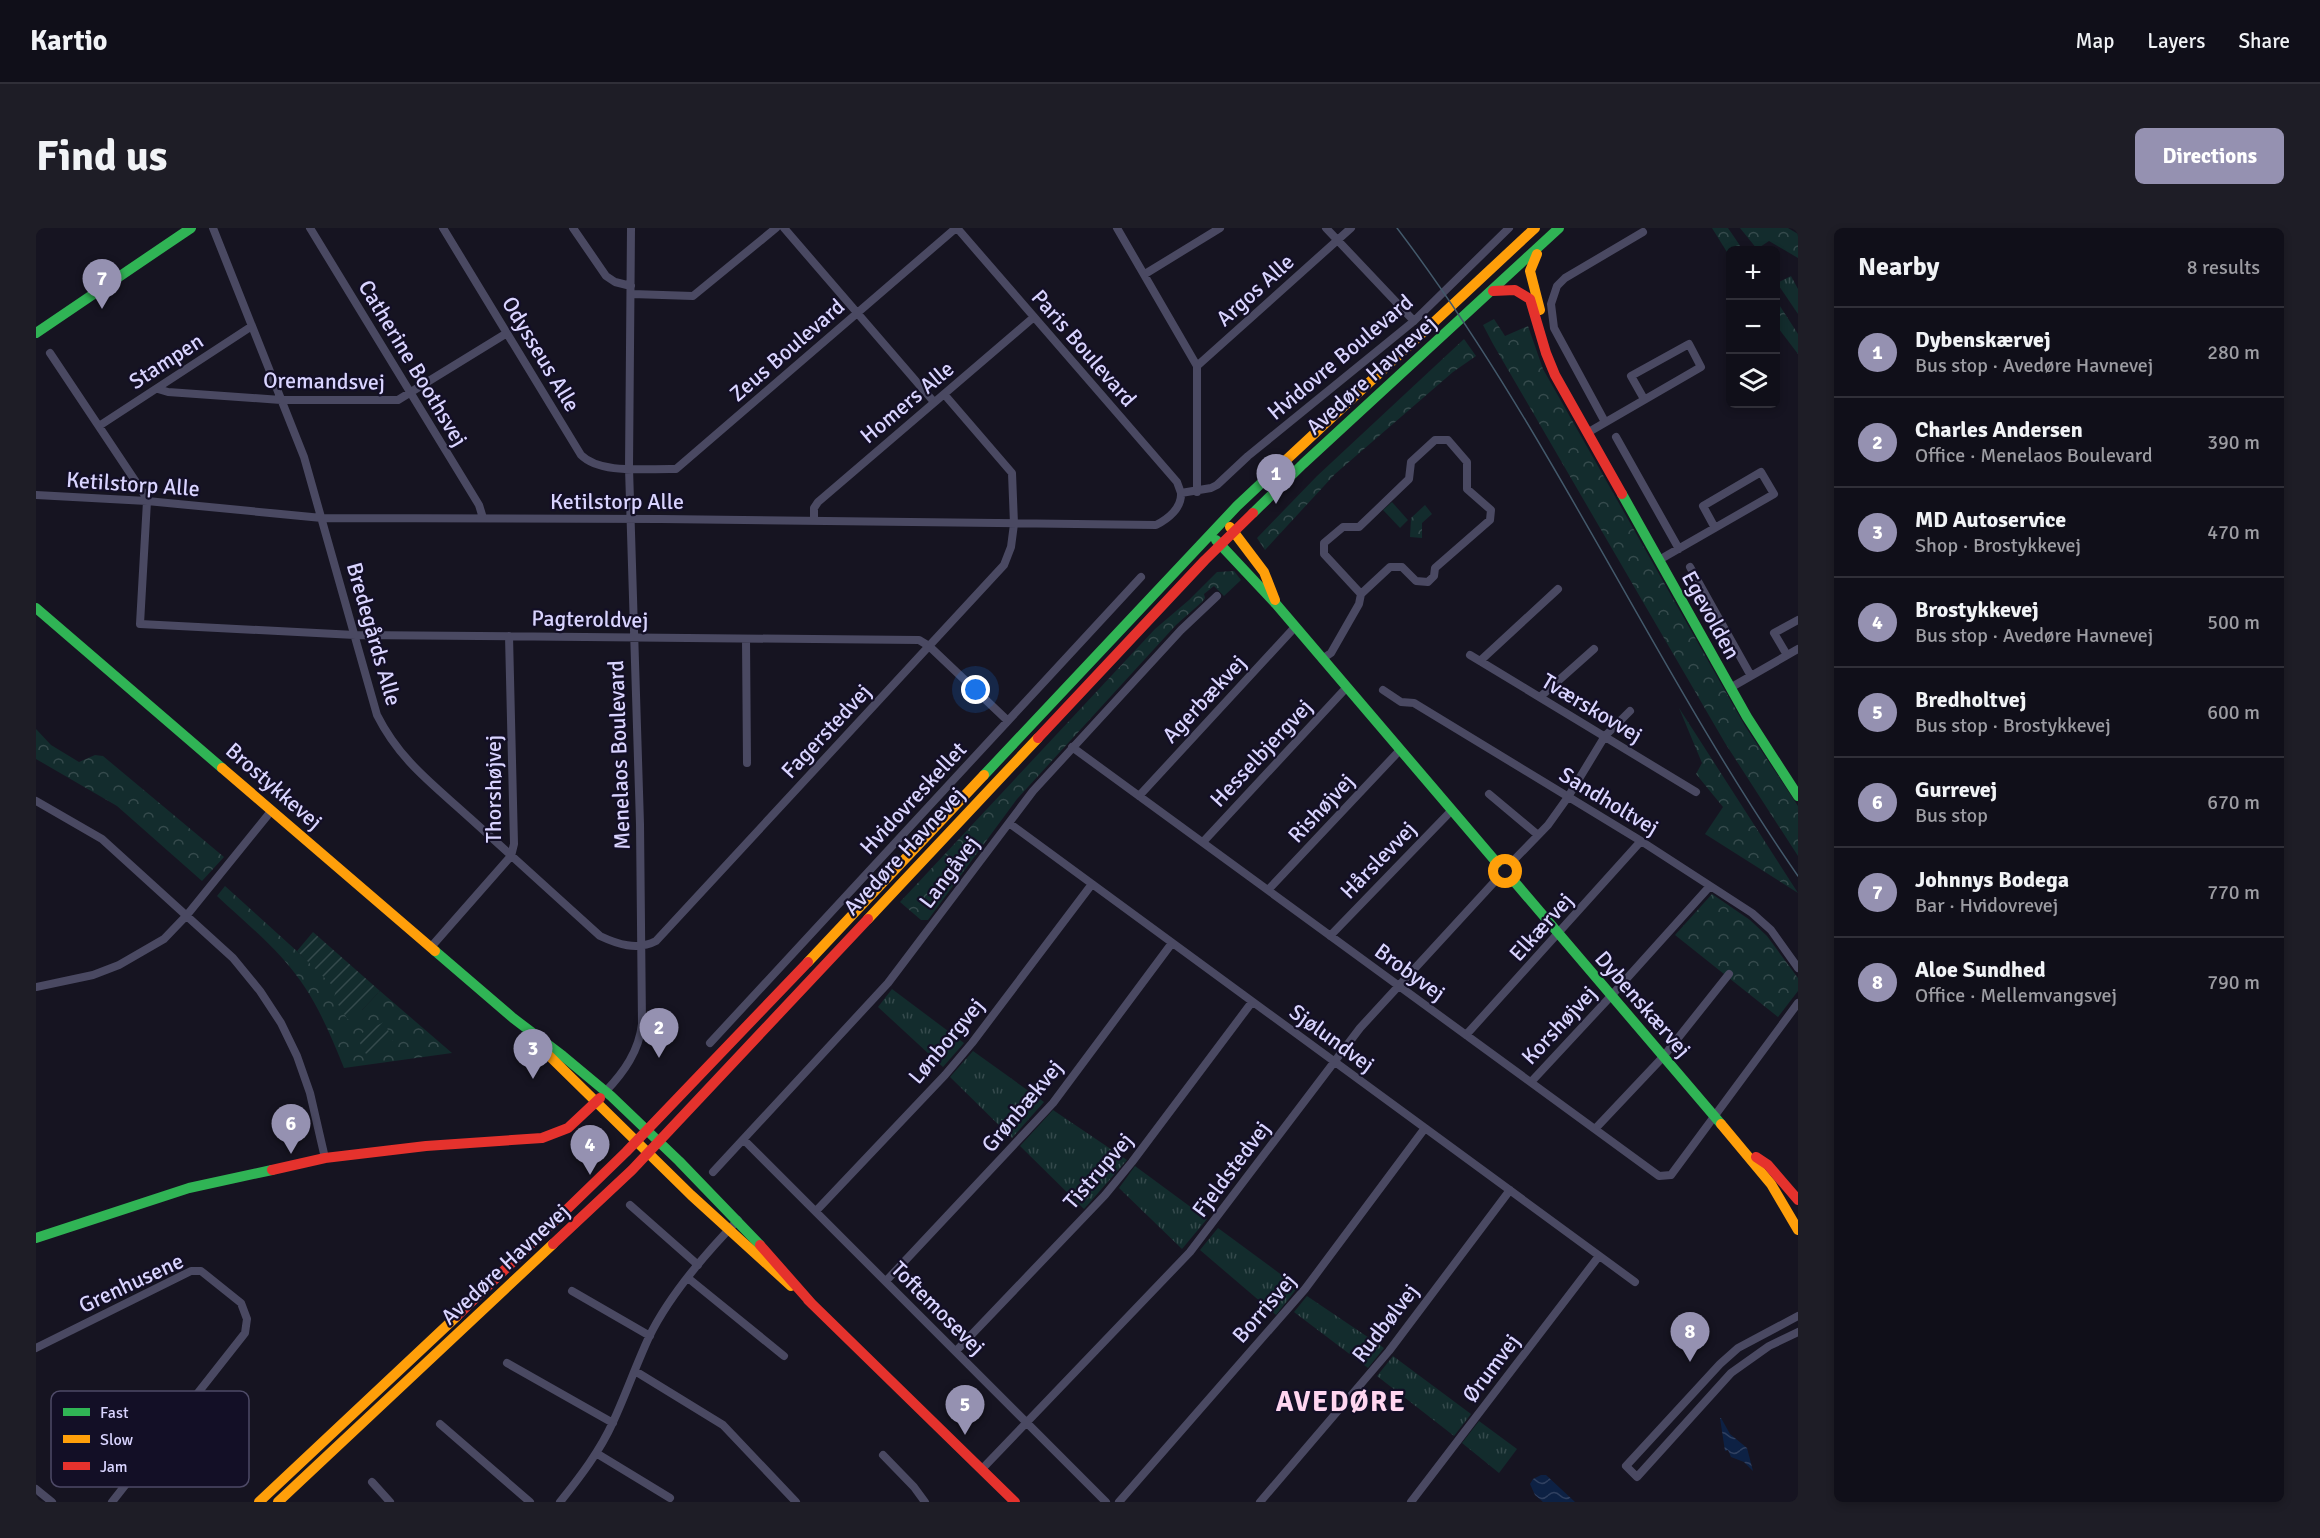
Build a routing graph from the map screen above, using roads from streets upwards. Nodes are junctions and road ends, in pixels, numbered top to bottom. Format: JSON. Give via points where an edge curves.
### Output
{"nodes":[{"id":1,"x":191,"y":228,"type":"edge"},
{"id":2,"x":213,"y":228,"type":"edge"},
{"id":3,"x":310,"y":228,"type":"edge"},
{"id":4,"x":442,"y":228,"type":"edge"},
{"id":5,"x":573,"y":228,"type":"edge"},
{"id":6,"x":631,"y":228,"type":"edge"},
{"id":7,"x":776,"y":228,"type":"edge"},
{"id":8,"x":784,"y":228,"type":"edge"},
{"id":9,"x":957,"y":228,"type":"edge"},
{"id":10,"x":1117,"y":228,"type":"edge"},
{"id":11,"x":1220,"y":228,"type":"edge"},
{"id":12,"x":1326,"y":228,"type":"edge"},
{"id":13,"x":1351,"y":228,"type":"edge"},
{"id":14,"x":1509,"y":228,"type":"edge"},
{"id":15,"x":1535,"y":228,"type":"edge"},
{"id":16,"x":1559,"y":228,"type":"edge"},
{"id":17,"x":1643,"y":232,"type":"dead end"},
{"id":18,"x":1337,"y":240,"type":"junction"},
{"id":19,"x":1543,"y":244,"type":"junction"},
{"id":20,"x":1145,"y":274,"type":"junction"},
{"id":21,"x":631,"y":290,"type":"junction"},
{"id":22,"x":1493,"y":291,"type":"junction"},
{"id":23,"x":857,"y":313,"type":"junction"},
{"id":24,"x":1034,"y":317,"type":"junction"},
{"id":25,"x":1414,"y":321,"type":"junction"},
{"id":26,"x":252,"y":326,"type":"junction"},
{"id":27,"x":1541,"y":331,"type":"junction"},
{"id":28,"x":36,"y":333,"type":"edge"},
{"id":29,"x":507,"y":333,"type":"junction"},
{"id":30,"x":50,"y":353,"type":"dead end"},
{"id":31,"x":1197,"y":366,"type":"junction"},
{"id":32,"x":158,"y":389,"type":"junction"},
{"id":33,"x":410,"y":392,"type":"junction"},
{"id":34,"x":944,"y":394,"type":"junction"},
{"id":35,"x":1644,"y":399,"type":"junction"},
{"id":36,"x":281,"y":400,"type":"junction"},
{"id":37,"x":934,"y":402,"type":"junction"},
{"id":38,"x":1605,"y":422,"type":"junction"},
{"id":39,"x":99,"y":426,"type":"junction"},
{"id":40,"x":1587,"y":433,"type":"junction"},
{"id":41,"x":1616,"y":437,"type":"dead end"},
{"id":42,"x":629,"y":468,"type":"junction"},
{"id":43,"x":1197,"y":492,"type":"junction"},
{"id":44,"x":1181,"y":493,"type":"junction"},
{"id":45,"x":36,"y":495,"type":"edge"},
{"id":46,"x":147,"y":501,"type":"junction"},
{"id":47,"x":322,"y":518,"type":"junction"},
{"id":48,"x":483,"y":518,"type":"junction"},
{"id":49,"x":630,"y":519,"type":"junction"},
{"id":50,"x":1224,"y":519,"type":"junction"},
{"id":51,"x":814,"y":521,"type":"junction"},
{"id":52,"x":1014,"y":524,"type":"junction"},
{"id":53,"x":1715,"y":528,"type":"junction"},
{"id":54,"x":1234,"y":531,"type":"junction"},
{"id":55,"x":1210,"y":533,"type":"junction"},
{"id":56,"x":1220,"y":545,"type":"junction"},
{"id":57,"x":1679,"y":549,"type":"junction"},
{"id":58,"x":1659,"y":560,"type":"junction"},
{"id":59,"x":1690,"y":567,"type":"dead end"},
{"id":60,"x":1141,"y":577,"type":"dead end"},
{"id":61,"x":1558,"y":589,"type":"dead end"},
{"id":62,"x":1361,"y":594,"type":"junction"},
{"id":63,"x":1217,"y":596,"type":"dead end"},
{"id":64,"x":1277,"y":603,"type":"junction"},
{"id":65,"x":36,"y":608,"type":"edge"},
{"id":66,"x":1798,"y":620,"type":"edge"},
{"id":67,"x":1295,"y":627,"type":"junction"},
{"id":68,"x":355,"y":635,"type":"junction"},
{"id":69,"x":509,"y":636,"type":"junction"},
{"id":70,"x":634,"y":638,"type":"junction"},
{"id":71,"x":746,"y":639,"type":"junction"},
{"id":72,"x":929,"y":646,"type":"junction"},
{"id":73,"x":1594,"y":649,"type":"dead end"},
{"id":74,"x":1798,"y":649,"type":"edge"},
{"id":75,"x":1470,"y":655,"type":"dead end"},
{"id":76,"x":1786,"y":655,"type":"junction"},
{"id":77,"x":1322,"y":659,"type":"junction"},
{"id":78,"x":1480,"y":661,"type":"junction"},
{"id":79,"x":1750,"y":676,"type":"junction"},
{"id":80,"x":1347,"y":687,"type":"junction"},
{"id":81,"x":1730,"y":688,"type":"junction"},
{"id":82,"x":1383,"y":690,"type":"dead end"},
{"id":83,"x":1540,"y":698,"type":"junction"},
{"id":84,"x":1630,"y":711,"type":"dead end"},
{"id":85,"x":1008,"y":721,"type":"junction"},
{"id":86,"x":1605,"y":736,"type":"junction"},
{"id":87,"x":1072,"y":747,"type":"junction"},
{"id":88,"x":1400,"y":750,"type":"junction"},
{"id":89,"x":747,"y":763,"type":"dead end"},
{"id":90,"x":1696,"y":792,"type":"dead end"},
{"id":91,"x":1489,"y":794,"type":"dead end"},
{"id":92,"x":1139,"y":796,"type":"junction"},
{"id":93,"x":1798,"y":796,"type":"edge"},
{"id":94,"x":1568,"y":797,"type":"junction"},
{"id":95,"x":36,"y":801,"type":"edge"},
{"id":96,"x":272,"y":810,"type":"junction"},
{"id":97,"x":1452,"y":810,"type":"junction"},
{"id":98,"x":1009,"y":823,"type":"junction"},
{"id":99,"x":1538,"y":835,"type":"junction"},
{"id":100,"x":1203,"y":842,"type":"junction"},
{"id":101,"x":1641,"y":842,"type":"junction"},
{"id":102,"x":511,"y":856,"type":"junction"},
{"id":103,"x":1512,"y":862,"type":"junction"},
{"id":104,"x":1497,"y":863,"type":"junction"},
{"id":105,"x":1497,"y":879,"type":"junction"},
{"id":106,"x":1513,"y":880,"type":"junction"},
{"id":107,"x":1092,"y":884,"type":"junction"},
{"id":108,"x":1710,"y":886,"type":"junction"},
{"id":109,"x":1268,"y":890,"type":"junction"},
{"id":110,"x":187,"y":915,"type":"junction"},
{"id":111,"x":1559,"y":935,"type":"junction"},
{"id":112,"x":1330,"y":936,"type":"junction"},
{"id":113,"x":1172,"y":943,"type":"junction"},
{"id":114,"x":641,"y":946,"type":"junction"},
{"id":115,"x":431,"y":947,"type":"junction"},
{"id":116,"x":1798,"y":968,"type":"edge"},
{"id":117,"x":1729,"y":974,"type":"dead end"},
{"id":118,"x":1399,"y":986,"type":"junction"},
{"id":119,"x":36,"y":987,"type":"edge"},
{"id":120,"x":1611,"y":996,"type":"junction"},
{"id":121,"x":1252,"y":1002,"type":"junction"},
{"id":122,"x":1798,"y":1003,"type":"edge"},
{"id":123,"x":513,"y":1018,"type":"junction"},
{"id":124,"x":1466,"y":1035,"type":"junction"},
{"id":125,"x":710,"y":1043,"type":"dead end"},
{"id":126,"x":1663,"y":1057,"type":"junction"},
{"id":127,"x":1334,"y":1061,"type":"junction"},
{"id":128,"x":1531,"y":1082,"type":"junction"},
{"id":129,"x":606,"y":1091,"type":"junction"},
{"id":130,"x":597,"y":1101,"type":"junction"},
{"id":131,"x":1714,"y":1116,"type":"junction"},
{"id":132,"x":1425,"y":1128,"type":"junction"},
{"id":133,"x":646,"y":1129,"type":"junction"},
{"id":134,"x":1595,"y":1129,"type":"junction"},
{"id":135,"x":636,"y":1140,"type":"junction"},
{"id":136,"x":744,"y":1140,"type":"junction"},
{"id":137,"x":659,"y":1141,"type":"junction"},
{"id":138,"x":1746,"y":1150,"type":"junction"},
{"id":139,"x":649,"y":1152,"type":"junction"},
{"id":140,"x":325,"y":1158,"type":"junction"},
{"id":141,"x":713,"y":1172,"type":"dead end"},
{"id":142,"x":1510,"y":1190,"type":"junction"},
{"id":143,"x":1798,"y":1198,"type":"edge"},
{"id":144,"x":1786,"y":1205,"type":"junction"},
{"id":145,"x":630,"y":1206,"type":"dead end"},
{"id":146,"x":816,"y":1211,"type":"junction"},
{"id":147,"x":738,"y":1220,"type":"junction"},
{"id":148,"x":729,"y":1230,"type":"junction"},
{"id":149,"x":1798,"y":1230,"type":"edge"},
{"id":150,"x":36,"y":1238,"type":"edge"},
{"id":151,"x":1599,"y":1256,"type":"junction"},
{"id":152,"x":698,"y":1265,"type":"junction"},
{"id":153,"x":688,"y":1278,"type":"junction"},
{"id":154,"x":886,"y":1281,"type":"junction"},
{"id":155,"x":1635,"y":1282,"type":"dead end"},
{"id":156,"x":572,"y":1291,"type":"dead end"},
{"id":157,"x":812,"y":1304,"type":"junction"},
{"id":158,"x":1798,"y":1316,"type":"edge"},
{"id":159,"x":1798,"y":1332,"type":"edge"},
{"id":160,"x":650,"y":1336,"type":"junction"},
{"id":161,"x":36,"y":1348,"type":"edge"},
{"id":162,"x":956,"y":1351,"type":"junction"},
{"id":163,"x":784,"y":1356,"type":"dead end"},
{"id":164,"x":507,"y":1364,"type":"dead end"},
{"id":165,"x":635,"y":1371,"type":"junction"},
{"id":166,"x":199,"y":1391,"type":"edge"},
{"id":167,"x":1028,"y":1422,"type":"junction"},
{"id":168,"x":613,"y":1423,"type":"junction"},
{"id":169,"x":440,"y":1424,"type":"dead end"},
{"id":170,"x":596,"y":1453,"type":"junction"},
{"id":171,"x":883,"y":1455,"type":"dead end"},
{"id":172,"x":982,"y":1469,"type":"junction"},
{"id":173,"x":372,"y":1482,"type":"dead end"},
{"id":174,"x":124,"y":1487,"type":"edge"},
{"id":175,"x":36,"y":1490,"type":"edge"},
{"id":176,"x":670,"y":1498,"type":"dead end"},
{"id":177,"x":52,"y":1502,"type":"edge"},
{"id":178,"x":112,"y":1502,"type":"edge"},
{"id":179,"x":259,"y":1502,"type":"edge"},
{"id":180,"x":278,"y":1502,"type":"edge"},
{"id":181,"x":390,"y":1502,"type":"edge"},
{"id":182,"x":530,"y":1502,"type":"edge"},
{"id":183,"x":560,"y":1502,"type":"edge"},
{"id":184,"x":796,"y":1502,"type":"edge"},
{"id":185,"x":925,"y":1502,"type":"edge"},
{"id":186,"x":1015,"y":1502,"type":"edge"},
{"id":187,"x":1106,"y":1502,"type":"edge"},
{"id":188,"x":1119,"y":1502,"type":"edge"},
{"id":189,"x":1260,"y":1502,"type":"edge"},
{"id":190,"x":1411,"y":1502,"type":"edge"}],
"edges":[{"from":1,"to":28,"type":"street"},
{"from":2,"to":26,"type":"street","name":"Bredegårds Alle"},
{"from":3,"to":33,"type":"street","name":"Catherine Boothsvej"},
{"from":4,"to":29,"type":"street","name":"Odysseus Alle"},
{"from":5,"to":21,"type":"street","via":[[606,276]]},
{"from":6,"to":21,"type":"street","name":"Menelaos Boulevard"},
{"from":7,"to":21,"type":"street","via":[[693,296]]},
{"from":8,"to":23,"type":"street"},
{"from":9,"to":23,"type":"street","name":"Zeus Boulevard"},
{"from":9,"to":24,"type":"street","name":"Paris Boulevard"},
{"from":10,"to":20,"type":"street"},
{"from":11,"to":20,"type":"street"},
{"from":12,"to":18,"type":"street"},
{"from":13,"to":18,"type":"street","name":"Argos Alle"},
{"from":14,"to":25,"type":"street","name":"Hvidovre Boulevard"},
{"from":15,"to":50,"type":"street","name":"Avedøre Havnevej"},
{"from":16,"to":19,"type":"street","name":"Avedøre Havnevej"},
{"from":17,"to":38,"type":"street","via":[[1565,278],[1557,286],[1551,304],[1554,328]]},
{"from":18,"to":25,"type":"street"},
{"from":18,"to":31,"type":"street","name":"Argos Alle"},
{"from":19,"to":22,"type":"street","name":"Avedøre Havnevej"},
{"from":19,"to":27,"type":"street","name":"Egevolden","via":[[1530,271]]},
{"from":20,"to":31,"type":"street"},
{"from":21,"to":42,"type":"street","name":"Menelaos Boulevard"},
{"from":22,"to":27,"type":"street","name":"Egevolden","via":[[1515,290],[1527,296]]},
{"from":22,"to":54,"type":"street","name":"Avedøre Havnevej"},
{"from":23,"to":37,"type":"street"},
{"from":23,"to":42,"type":"street","name":"Zeus Boulevard","via":[[676,469]]},
{"from":24,"to":34,"type":"street","name":"Homers Alle"},
{"from":24,"to":44,"type":"street","name":"Paris Boulevard","via":[[1177,482]]},
{"from":25,"to":43,"type":"street","name":"Hvidovre Boulevard","via":[[1217,484]]},
{"from":26,"to":32,"type":"street","name":"Stampen"},
{"from":26,"to":36,"type":"street","name":"Bredegårds Alle"},
{"from":27,"to":40,"type":"street","name":"Egevolden","via":[[1555,375]]},
{"from":29,"to":33,"type":"street","name":"Oremandsvej"},
{"from":29,"to":42,"type":"street","name":"Odysseus Alle","via":[[580,455],[600,467]]},
{"from":30,"to":39,"type":"street"},
{"from":31,"to":43,"type":"street"},
{"from":32,"to":36,"type":"street","name":"Oremandsvej"},
{"from":32,"to":39,"type":"street","name":"Stampen"},
{"from":33,"to":36,"type":"street","name":"Oremandsvej","via":[[398,400]]},
{"from":33,"to":48,"type":"street","name":"Catherine Boothsvej","via":[[479,505]]},
{"from":34,"to":37,"type":"street","name":"Homers Alle"},
{"from":34,"to":52,"type":"street","name":"Fagerstedvej","via":[[1012,474]]},
{"from":35,"to":35,"type":"street","via":[[1701,367],[1689,344],[1631,376]]},
{"from":35,"to":38,"type":"street"},
{"from":36,"to":47,"type":"street","name":"Bredegårds Alle","via":[[304,457]]},
{"from":37,"to":51,"type":"street","name":"Homers Alle","via":[[818,502]]},
{"from":38,"to":40,"type":"street"},
{"from":39,"to":46,"type":"street"},
{"from":40,"to":58,"type":"street","name":"Egevolden"},
{"from":41,"to":57,"type":"street","name":"Egevolden"},
{"from":42,"to":49,"type":"street","name":"Menelaos Boulevard"},
{"from":43,"to":44,"type":"street","name":"Hvidovre Boulevard"},
{"from":44,"to":52,"type":"street","name":"Ketilstorp Alle","via":[[1182,499],[1168,520],[1156,525]]},
{"from":45,"to":46,"type":"street","name":"Ketilstorp Alle"},
{"from":46,"to":47,"type":"street","name":"Ketilstorp Alle"},
{"from":46,"to":68,"type":"street","name":"Pagteroldvej","via":[[141,624]]},
{"from":47,"to":48,"type":"street","name":"Ketilstorp Alle"},
{"from":47,"to":68,"type":"street","name":"Bredegårds Alle"},
{"from":48,"to":49,"type":"street","name":"Ketilstorp Alle"},
{"from":49,"to":51,"type":"street","name":"Ketilstorp Alle"},
{"from":49,"to":70,"type":"street","name":"Menelaos Boulevard"},
{"from":50,"to":54,"type":"street"},
{"from":50,"to":55,"type":"street","name":"Avedøre Havnevej"},
{"from":51,"to":52,"type":"street","name":"Ketilstorp Alle"},
{"from":52,"to":72,"type":"street","name":"Fagerstedvej","via":[[1004,565]]},
{"from":53,"to":53,"type":"street","name":"Egevolden","via":[[1774,495],[1761,472],[1703,506]]},
{"from":53,"to":57,"type":"street","name":"Egevolden"},
{"from":54,"to":56,"type":"street","name":"Avedøre Havnevej"},
{"from":54,"to":64,"type":"street","via":[[1264,572]]},
{"from":55,"to":56,"type":"street"},
{"from":55,"to":133,"type":"street","name":"Avedøre Havnevej","via":[[781,991]]},
{"from":56,"to":64,"type":"street"},
{"from":56,"to":137,"type":"street","name":"Avedøre Havnevej"},
{"from":57,"to":58,"type":"street","name":"Egevolden"},
{"from":58,"to":81,"type":"street","name":"Egevolden"},
{"from":59,"to":79,"type":"street","name":"Egevolden"},
{"from":60,"to":85,"type":"street","name":"Hvidovreskellet"},
{"from":61,"to":78,"type":"street"},
{"from":62,"to":62,"type":"street","via":[[1324,554],[1324,543],[1342,527],[1359,527],[1409,479],[1411,462],[1435,440],[1448,440],[1467,462],[1467,489],[1491,510],[1490,520],[1435,568],[1428,582],[1416,581],[1402,567],[1390,567]]},
{"from":62,"to":77,"type":"street","via":[[1336,645]]},
{"from":63,"to":87,"type":"street","name":"Langåvej"},
{"from":64,"to":67,"type":"street"},
{"from":65,"to":96,"type":"street","name":"Brostykkevej"},
{"from":66,"to":76,"type":"street","name":"Egevolden","via":[[1774,633]]},
{"from":67,"to":77,"type":"street"},
{"from":67,"to":92,"type":"street","name":"Agerbækvej"},
{"from":68,"to":69,"type":"street","name":"Pagteroldvej"},
{"from":68,"to":102,"type":"street","name":"Bredegårds Alle","via":[[377,715],[388,737],[403,758]]},
{"from":69,"to":70,"type":"street","name":"Pagteroldvej"},
{"from":69,"to":102,"type":"street","name":"Thorshøjvej","via":[[514,844]]},
{"from":70,"to":71,"type":"street","name":"Pagteroldvej"},
{"from":70,"to":114,"type":"street","name":"Menelaos Boulevard"},
{"from":71,"to":72,"type":"street","name":"Pagteroldvej","via":[[919,640]]},
{"from":71,"to":89,"type":"street"},
{"from":72,"to":85,"type":"street"},
{"from":72,"to":114,"type":"street","name":"Fagerstedvej","via":[[656,941]]},
{"from":73,"to":83,"type":"street"},
{"from":74,"to":76,"type":"street","name":"Egevolden"},
{"from":75,"to":78,"type":"street","name":"Tværskovvej"},
{"from":76,"to":79,"type":"street","name":"Egevolden"},
{"from":77,"to":80,"type":"street"},
{"from":78,"to":83,"type":"street","name":"Tværskovvej"},
{"from":79,"to":81,"type":"street","name":"Egevolden"},
{"from":80,"to":88,"type":"street"},
{"from":80,"to":100,"type":"street","name":"Hesselbjergvej"},
{"from":81,"to":93,"type":"street","name":"Egevolden"},
{"from":82,"to":94,"type":"street","name":"Sandholtvej","via":[[1401,702],[1414,703]]},
{"from":83,"to":86,"type":"street","name":"Tværskovvej"},
{"from":84,"to":86,"type":"street"},
{"from":85,"to":125,"type":"street","name":"Hvidovreskellet"},
{"from":86,"to":90,"type":"street","name":"Tværskovvej"},
{"from":86,"to":94,"type":"street"},
{"from":87,"to":92,"type":"street","name":"Brobyvej"},
{"from":87,"to":98,"type":"street","name":"Langåvej"},
{"from":88,"to":97,"type":"street"},
{"from":88,"to":109,"type":"street","name":"Rishøjvej"},
{"from":91,"to":99,"type":"street"},
{"from":92,"to":100,"type":"street","name":"Brobyvej"},
{"from":94,"to":99,"type":"street"},
{"from":94,"to":101,"type":"street","name":"Sandholtvej"},
{"from":95,"to":110,"type":"street","via":[[102,839]]},
{"from":96,"to":110,"type":"street"},
{"from":96,"to":115,"type":"street","name":"Brostykkevej"},
{"from":97,"to":104,"type":"street"},
{"from":97,"to":112,"type":"street","name":"Hårslevvej"},
{"from":98,"to":107,"type":"street","name":"Sjølundvej"},
{"from":98,"to":136,"type":"street","name":"Langåvej","via":[[888,983]]},
{"from":99,"to":103,"type":"street"},
{"from":100,"to":109,"type":"street","name":"Brobyvej"},
{"from":101,"to":108,"type":"street","name":"Sandholtvej"},
{"from":101,"to":111,"type":"street","name":"Elkærvej"},
{"from":102,"to":114,"type":"street","name":"Bredegårds Alle","via":[[600,936],[617,944]]},
{"from":102,"to":115,"type":"street","name":"Thorshøjvej"},
{"from":103,"to":104,"type":"street","via":[[1505,859]]},
{"from":103,"to":106,"type":"street","via":[[1517,870]]},
{"from":104,"to":105,"type":"street"},
{"from":105,"to":106,"type":"street","via":[[1505,883]]},
{"from":105,"to":118,"type":"street","name":"Fjeldstedvej"},
{"from":106,"to":111,"type":"street","name":"Dybenskærvej"},
{"from":107,"to":113,"type":"street","name":"Sjølundvej"},
{"from":107,"to":146,"type":"street","name":"Lønborgvej","via":[[945,1075]]},
{"from":108,"to":116,"type":"street","name":"Sandholtvej","via":[[1752,913]]},
{"from":108,"to":120,"type":"street","name":"Korshøjvej"},
{"from":109,"to":112,"type":"street","name":"Brobyvej"},
{"from":110,"to":119,"type":"street","via":[[164,939],[119,966]]},
{"from":110,"to":140,"type":"street","via":[[233,958],[281,1023],[310,1093]]},
{"from":111,"to":120,"type":"street","name":"Dybenskærvej"},
{"from":111,"to":124,"type":"street","name":"Elkærvej"},
{"from":112,"to":118,"type":"street","name":"Brobyvej"},
{"from":113,"to":121,"type":"street","name":"Sjølundvej"},
{"from":113,"to":154,"type":"street","name":"Grønbækvej","via":[[1053,1103]]},
{"from":114,"to":129,"type":"street","name":"Menelaos Boulevard","via":[[640,1040]]},
{"from":115,"to":123,"type":"street","name":"Brostykkevej"},
{"from":117,"to":126,"type":"street"},
{"from":118,"to":124,"type":"street","name":"Brobyvej"},
{"from":118,"to":127,"type":"street","name":"Fjeldstedvej"},
{"from":120,"to":126,"type":"street","name":"Dybenskærvej"},
{"from":120,"to":128,"type":"street","name":"Korshøjvej"},
{"from":121,"to":127,"type":"street","name":"Sjølundvej"},
{"from":121,"to":162,"type":"street","name":"Tistrupvej","via":[[1105,1195]]},
{"from":122,"to":131,"type":"street"},
{"from":123,"to":129,"type":"street","name":"Brostykkevej"},
{"from":123,"to":130,"type":"street","name":"Brostykkevej"},
{"from":124,"to":128,"type":"street","name":"Brobyvej"},
{"from":126,"to":131,"type":"street","name":"Dybenskærvej"},
{"from":126,"to":134,"type":"street"},
{"from":127,"to":132,"type":"street","name":"Sjølundvej"},
{"from":127,"to":167,"type":"street","name":"Fjeldstedvej","via":[[1190,1252]]},
{"from":128,"to":134,"type":"street","name":"Brobyvej"},
{"from":129,"to":130,"type":"street"},
{"from":129,"to":133,"type":"street","name":"Brostykkevej"},
{"from":130,"to":135,"type":"street","name":"Brostykkevej"},
{"from":130,"to":140,"type":"street","via":[[570,1128],[542,1138]]},
{"from":131,"to":134,"type":"street","name":"Brobyvej","via":[[1671,1175],[1665,1177]]},
{"from":131,"to":138,"type":"street","name":"Dybenskærvej"},
{"from":132,"to":142,"type":"street","name":"Sjølundvej"},
{"from":132,"to":188,"type":"street","name":"Borrisvej","via":[[1305,1289]]},
{"from":133,"to":135,"type":"street","name":"Avedøre Havnevej"},
{"from":133,"to":137,"type":"street","name":"Brostykkevej"},
{"from":135,"to":139,"type":"street","name":"Brostykkevej"},
{"from":135,"to":179,"type":"street","name":"Avedøre Havnevej","via":[[482,1293]]},
{"from":136,"to":141,"type":"street","name":"Langåvej"},
{"from":136,"to":146,"type":"street","name":"Toftemosevej"},
{"from":137,"to":139,"type":"street","name":"Avedøre Havnevej"},
{"from":137,"to":147,"type":"street","name":"Brostykkevej"},
{"from":138,"to":143,"type":"street","name":"Dybenskærvej","via":[[1768,1165]]},
{"from":138,"to":144,"type":"street","name":"Dybenskærvej"},
{"from":139,"to":148,"type":"street","name":"Brostykkevej"},
{"from":139,"to":180,"type":"street","name":"Avedøre Havnevej"},
{"from":140,"to":150,"type":"street","via":[[189,1188]]},
{"from":142,"to":151,"type":"street","name":"Sjølundvej"},
{"from":142,"to":189,"type":"street","name":"Rudbølvej","via":[[1389,1351]]},
{"from":143,"to":144,"type":"street"},
{"from":144,"to":149,"type":"street","name":"Dybenskærvej"},
{"from":145,"to":152,"type":"street"},
{"from":146,"to":154,"type":"street","name":"Toftemosevej"},
{"from":147,"to":148,"type":"street"},
{"from":147,"to":157,"type":"street","name":"Brostykkevej"},
{"from":148,"to":152,"type":"street"},
{"from":148,"to":157,"type":"street","name":"Brostykkevej"},
{"from":151,"to":155,"type":"street","name":"Sjølundvej"},
{"from":151,"to":190,"type":"street","name":"Ørumvej"},
{"from":152,"to":153,"type":"street"},
{"from":153,"to":160,"type":"street"},
{"from":153,"to":163,"type":"street"},
{"from":154,"to":162,"type":"street","name":"Toftemosevej"},
{"from":156,"to":160,"type":"street"},
{"from":157,"to":172,"type":"street","name":"Brostykkevej"},
{"from":158,"to":159,"type":"street","via":[[1738,1348],[1626,1466],[1637,1477],[1731,1373],[1769,1346]]},
{"from":160,"to":165,"type":"street"},
{"from":161,"to":166,"type":"street","name":"Grenhusene","via":[[191,1271],[201,1271],[242,1304],[246,1313],[245,1333]]},
{"from":162,"to":167,"type":"street","name":"Toftemosevej"},
{"from":164,"to":168,"type":"street"},
{"from":165,"to":168,"type":"street"},
{"from":165,"to":184,"type":"street","via":[[723,1425]]},
{"from":167,"to":172,"type":"street","name":"Fjeldstedvej"},
{"from":167,"to":187,"type":"street","name":"Toftemosevej"},
{"from":168,"to":170,"type":"street"},
{"from":169,"to":182,"type":"street"},
{"from":170,"to":176,"type":"street"},
{"from":170,"to":183,"type":"street"},
{"from":171,"to":185,"type":"street"},
{"from":172,"to":186,"type":"street","name":"Brostykkevej"},
{"from":173,"to":181,"type":"street"},
{"from":174,"to":178,"type":"street","name":"Grenhusene"},
{"from":175,"to":177,"type":"street"}]}
